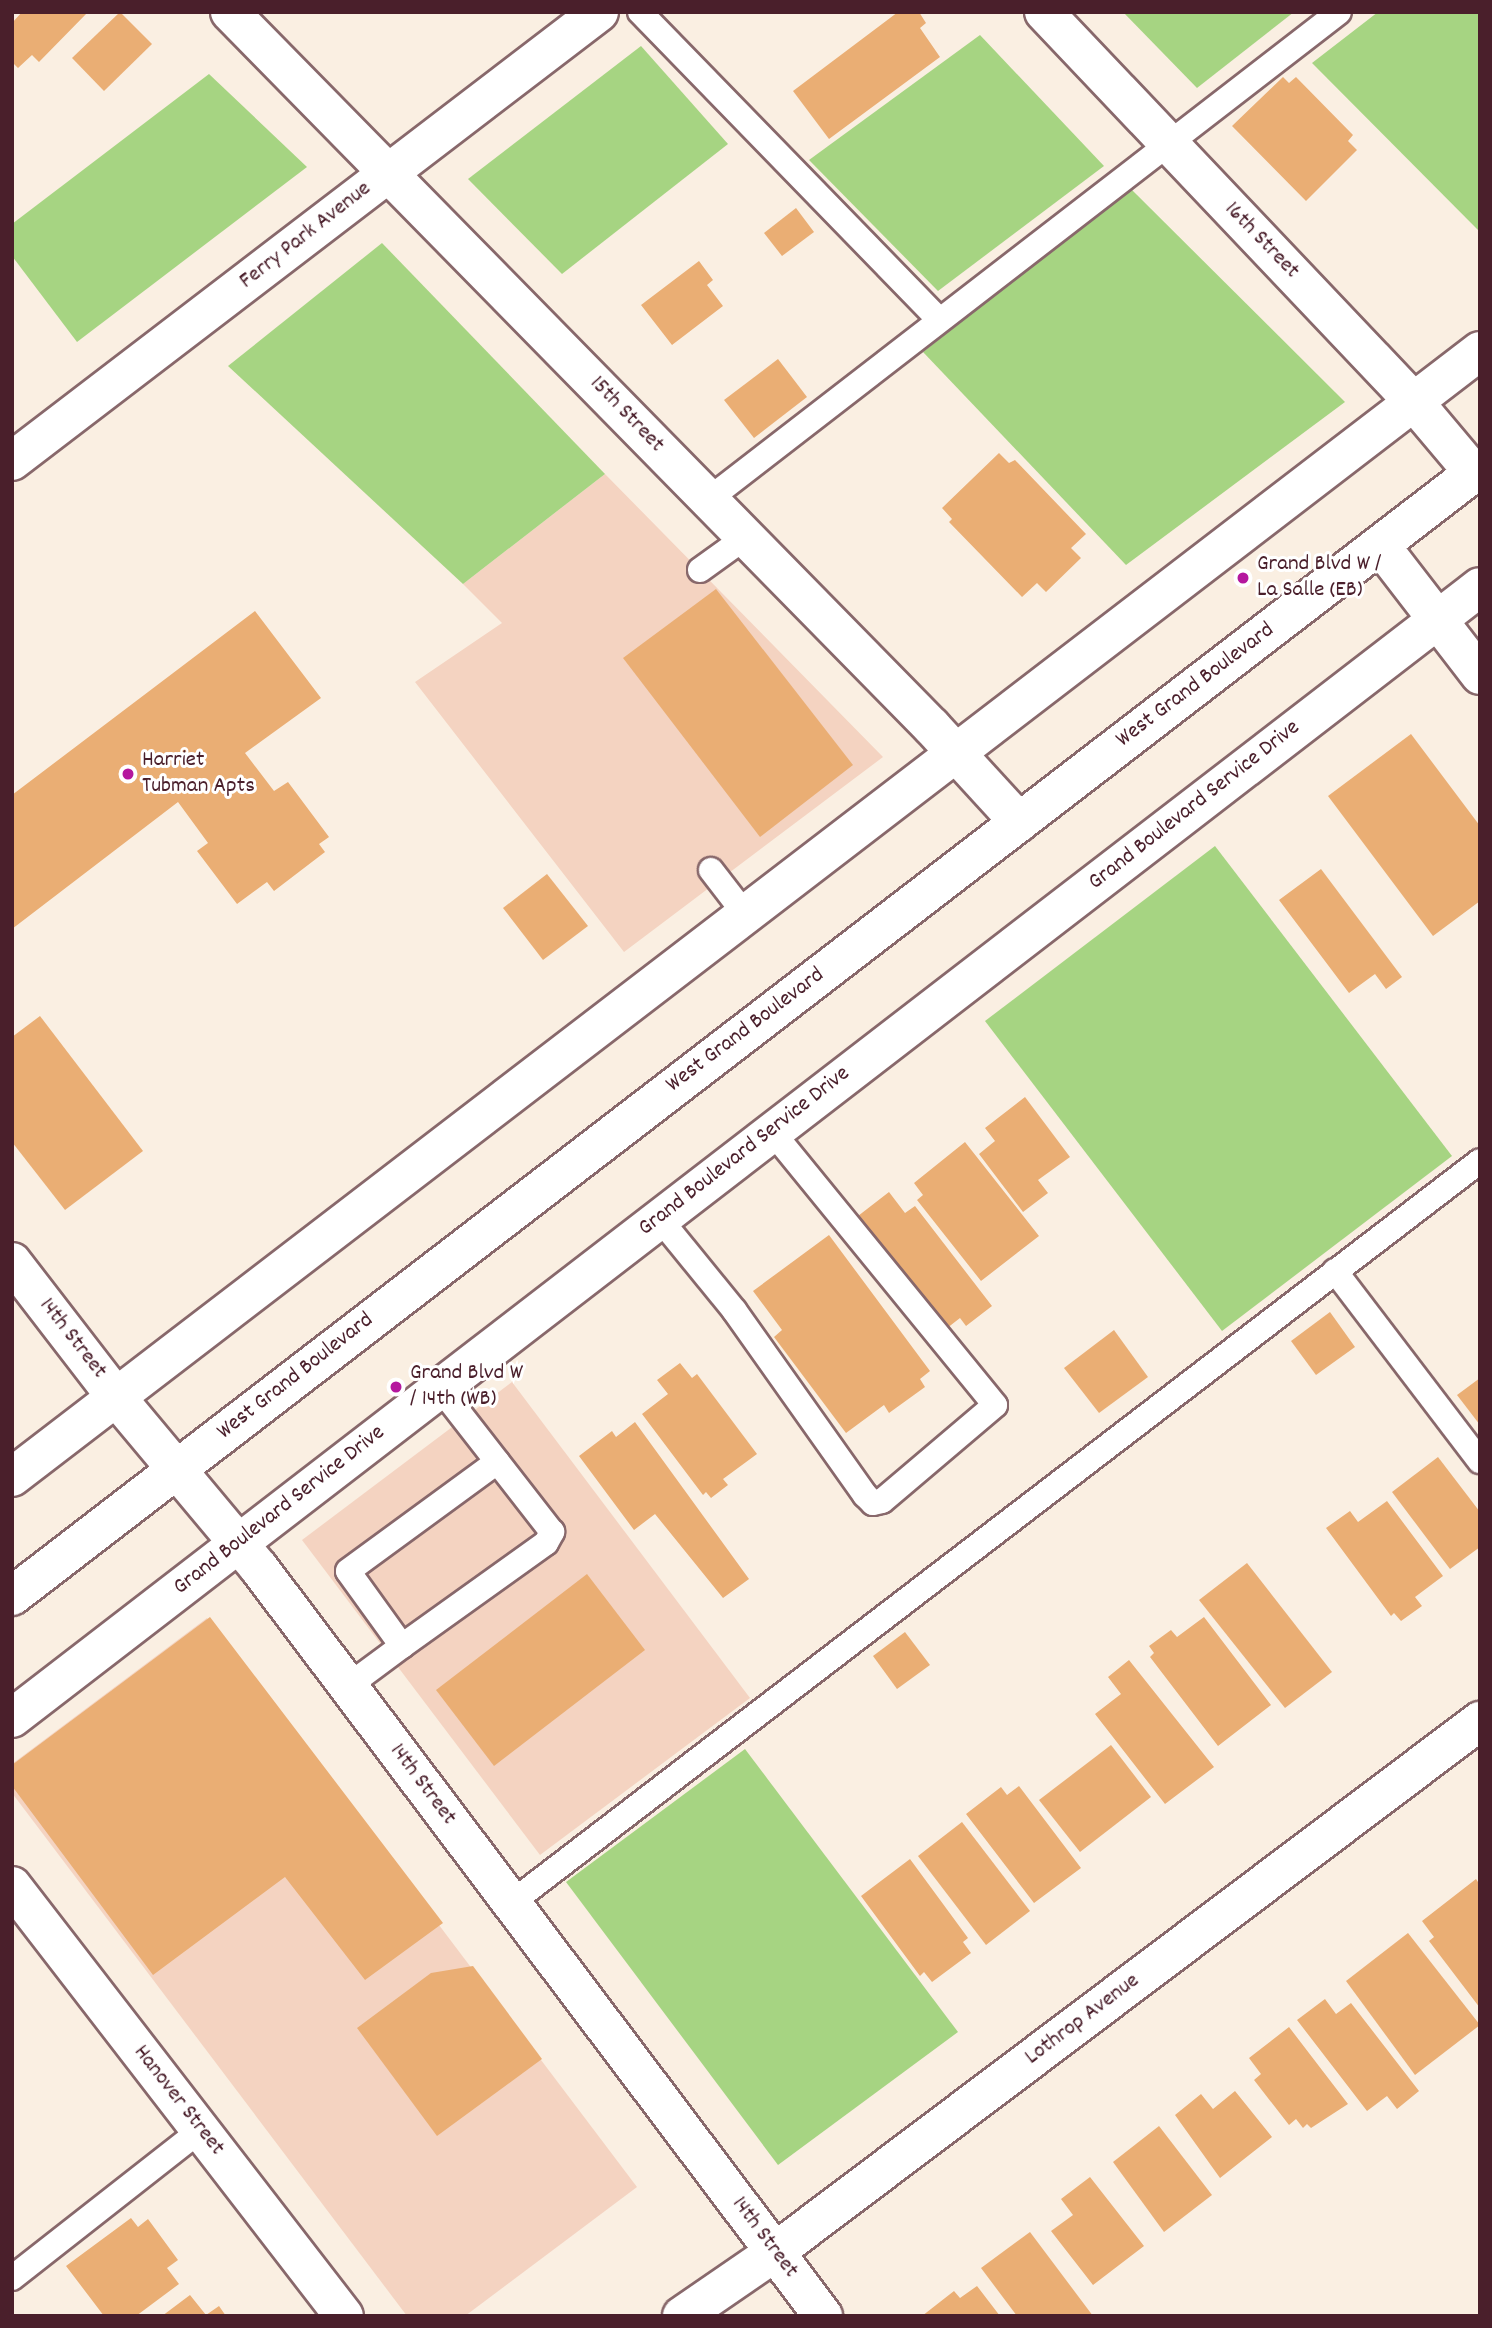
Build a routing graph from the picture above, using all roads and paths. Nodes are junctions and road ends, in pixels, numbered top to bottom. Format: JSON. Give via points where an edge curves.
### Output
{"nodes":[{"id":1,"x":230,"y":12,"type":"edge"},
{"id":2,"x":599,"y":12,"type":"edge"},
{"id":3,"x":640,"y":12,"type":"edge"},
{"id":4,"x":1339,"y":12,"type":"edge"},
{"id":5,"x":1053,"y":15,"type":"edge"},
{"id":6,"x":1169,"y":144,"type":"junction"},
{"id":7,"x":388,"y":173,"type":"junction"},
{"id":8,"x":939,"y":320,"type":"junction"},
{"id":9,"x":1480,"y":351,"type":"edge"},
{"id":10,"x":1414,"y":402,"type":"junction"},
{"id":11,"x":12,"y":461,"type":"edge"},
{"id":12,"x":1477,"y":470,"type":"edge"},
{"id":13,"x":709,"y":499,"type":"junction"},
{"id":14,"x":746,"y":537,"type":"junction"},
{"id":15,"x":1380,"y":545,"type":"junction"},
{"id":16,"x":700,"y":570,"type":"dead end"},
{"id":17,"x":1480,"y":587,"type":"edge"},
{"id":18,"x":1437,"y":620,"type":"junction"},
{"id":19,"x":1480,"y":676,"type":"edge"},
{"id":20,"x":957,"y":752,"type":"junction"},
{"id":21,"x":1019,"y":822,"type":"junction"},
{"id":22,"x":711,"y":870,"type":"dead end"},
{"id":23,"x":745,"y":914,"type":"junction"},
{"id":24,"x":772,"y":1132,"type":"junction"},
{"id":25,"x":1480,"y":1161,"type":"edge"},
{"id":26,"x":659,"y":1218,"type":"junction"},
{"id":27,"x":12,"y":1262,"type":"edge"},
{"id":28,"x":1335,"y":1271,"type":"junction"},
{"id":29,"x":440,"y":1388,"type":"junction"},
{"id":30,"x":116,"y":1397,"type":"junction"},
{"id":31,"x":1480,"y":1461,"type":"edge"},
{"id":32,"x":496,"y":1462,"type":"junction"},
{"id":33,"x":179,"y":1469,"type":"junction"},
{"id":34,"x":12,"y":1477,"type":"edge"},
{"id":35,"x":239,"y":1542,"type":"junction"},
{"id":36,"x":12,"y":1596,"type":"edge"},
{"id":37,"x":402,"y":1646,"type":"junction"},
{"id":38,"x":348,"y":1686,"type":"junction"},
{"id":39,"x":12,"y":1717,"type":"edge"},
{"id":40,"x":1480,"y":1721,"type":"edge"},
{"id":41,"x":12,"y":1886,"type":"edge"},
{"id":42,"x":511,"y":1903,"type":"junction"},
{"id":43,"x":201,"y":2130,"type":"junction"},
{"id":44,"x":775,"y":2252,"type":"junction"},
{"id":45,"x":12,"y":2277,"type":"edge"},
{"id":46,"x":344,"y":2316,"type":"edge"},
{"id":47,"x":682,"y":2316,"type":"edge"},
{"id":48,"x":822,"y":2316,"type":"edge"}],
"edges":[{"from":1,"to":7,"type":"street","name":"15th Street"},
{"from":2,"to":7,"type":"street","name":"Ferry Park Avenue"},
{"from":3,"to":8,"type":"lane"},
{"from":4,"to":6,"type":"lane"},
{"from":5,"to":6,"type":"street","name":"16th Street"},
{"from":6,"to":8,"type":"lane"},
{"from":6,"to":10,"type":"street","name":"16th Street"},
{"from":7,"to":11,"type":"street","name":"Ferry Park Avenue"},
{"from":7,"to":13,"type":"street","name":"15th Street"},
{"from":8,"to":13,"type":"lane"},
{"from":9,"to":10,"type":"street"},
{"from":10,"to":12,"type":"street","name":"16th Street"},
{"from":10,"to":20,"type":"street"},
{"from":12,"to":15,"type":"street","name":"West Grand Boulevard"},
{"from":13,"to":14,"type":"street","name":"15th Street"},
{"from":14,"to":16,"type":"lane"},
{"from":14,"to":20,"type":"street","name":"15th Street"},
{"from":15,"to":18,"type":"street"},
{"from":15,"to":21,"type":"street","name":"West Grand Boulevard"},
{"from":17,"to":18,"type":"street","name":"Grand Boulevard Service Drive"},
{"from":18,"to":19,"type":"street"},
{"from":18,"to":24,"type":"street","name":"Grand Boulevard Service Drive"},
{"from":20,"to":21,"type":"street","name":"15th Street"},
{"from":20,"to":23,"type":"street"},
{"from":21,"to":33,"type":"street","name":"West Grand Boulevard"},
{"from":22,"to":23,"type":"lane"},
{"from":23,"to":30,"type":"street"},
{"from":24,"to":26,"type":"street","name":"Grand Boulevard Service Drive"},
{"from":24,"to":26,"type":"lane","via":[[995,1405],[882,1501],[873,1503],[865,1495],[734,1310]]},
{"from":25,"to":28,"type":"lane"},
{"from":26,"to":29,"type":"street","name":"Grand Boulevard Service Drive"},
{"from":27,"to":30,"type":"street","name":"14th Street"},
{"from":28,"to":31,"type":"lane"},
{"from":28,"to":42,"type":"lane"},
{"from":29,"to":32,"type":"lane"},
{"from":29,"to":35,"type":"street","name":"Grand Boulevard Service Drive"},
{"from":30,"to":33,"type":"street","name":"14th Street"},
{"from":30,"to":34,"type":"street"},
{"from":32,"to":37,"type":"lane","via":[[348,1571]]},
{"from":32,"to":37,"type":"lane","via":[[552,1532],[547,1543]]},
{"from":33,"to":35,"type":"street","name":"14th Street"},
{"from":33,"to":36,"type":"street","name":"West Grand Boulevard"},
{"from":35,"to":38,"type":"street","name":"14th Street"},
{"from":35,"to":39,"type":"street","name":"Grand Boulevard Service Drive"},
{"from":37,"to":38,"type":"lane"},
{"from":38,"to":42,"type":"street","name":"14th Street"},
{"from":40,"to":44,"type":"street","name":"Lothrop Avenue"},
{"from":41,"to":43,"type":"street","name":"Hanover Street"},
{"from":42,"to":44,"type":"street","name":"14th Street"},
{"from":43,"to":45,"type":"lane"},
{"from":43,"to":46,"type":"street","name":"Hanover Street"},
{"from":44,"to":47,"type":"street","name":"Lothrop Avenue"},
{"from":44,"to":48,"type":"street","name":"14th Street"}]}
